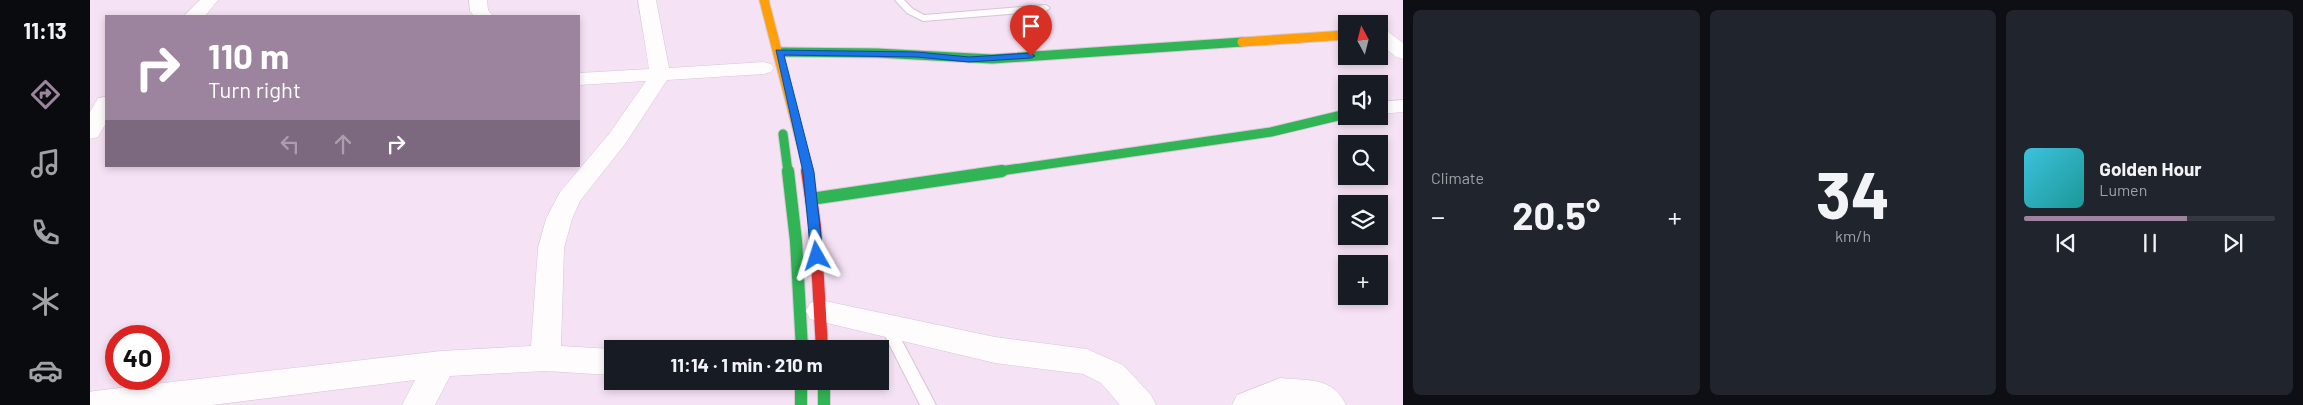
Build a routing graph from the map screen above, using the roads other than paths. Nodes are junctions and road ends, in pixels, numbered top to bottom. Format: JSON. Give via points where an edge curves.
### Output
{"nodes":[{"id":1,"x":209,"y":0,"type":"edge"},
{"id":2,"x":478,"y":0,"type":"edge"},
{"id":3,"x":647,"y":0,"type":"edge"},
{"id":4,"x":764,"y":0,"type":"edge"},
{"id":5,"x":899,"y":0,"type":"edge"},
{"id":6,"x":1046,"y":8,"type":"dead end"},
{"id":7,"x":194,"y":15,"type":"edge"},
{"id":8,"x":483,"y":15,"type":"edge"},
{"id":9,"x":1403,"y":32,"type":"edge"},
{"id":10,"x":1388,"y":33,"type":"edge"},
{"id":11,"x":1338,"y":36,"type":"edge"},
{"id":12,"x":1388,"y":41,"type":"edge"},
{"id":13,"x":779,"y":52,"type":"junction"},
{"id":14,"x":1403,"y":52,"type":"edge"},
{"id":15,"x":764,"y":66,"type":"dead end"},
{"id":16,"x":660,"y":75,"type":"junction"},
{"id":17,"x":580,"y":79,"type":"edge"},
{"id":18,"x":105,"y":105,"type":"edge"},
{"id":19,"x":1403,"y":106,"type":"edge"},
{"id":20,"x":1388,"y":107,"type":"edge"},
{"id":21,"x":1338,"y":116,"type":"edge"},
{"id":22,"x":780,"y":118,"type":"dead end"},
{"id":23,"x":91,"y":129,"type":"edge"},
{"id":24,"x":811,"y":199,"type":"junction"},
{"id":25,"x":820,"y":311,"type":"junction"},
{"id":26,"x":887,"y":326,"type":"junction"},
{"id":27,"x":802,"y":340,"type":"edge"},
{"id":28,"x":822,"y":340,"type":"edge"},
{"id":29,"x":545,"y":358,"type":"junction"},
{"id":30,"x":604,"y":362,"type":"edge"},
{"id":31,"x":442,"y":364,"type":"junction"},
{"id":32,"x":801,"y":390,"type":"edge"},
{"id":33,"x":824,"y":390,"type":"edge"},
{"id":34,"x":174,"y":400,"type":"edge"},
{"id":35,"x":94,"y":405,"type":"edge"},
{"id":36,"x":418,"y":405,"type":"edge"},
{"id":37,"x":800,"y":405,"type":"edge"},
{"id":38,"x":824,"y":405,"type":"edge"},
{"id":39,"x":928,"y":405,"type":"edge"},
{"id":40,"x":1140,"y":405,"type":"edge"},
{"id":41,"x":1248,"y":405,"type":"edge"},
{"id":42,"x":1330,"y":405,"type":"edge"}],
"edges":[{"from":1,"to":7,"type":"street"},
{"from":2,"to":8,"type":"street","via":[[479,11]]},
{"from":3,"to":16,"type":"street"},
{"from":4,"to":13,"type":"street"},
{"from":5,"to":6,"type":"lane","via":[[923,18]]},
{"from":9,"to":10,"type":"street"},
{"from":11,"to":13,"type":"street","via":[[977,59],[917,54]]},
{"from":12,"to":14,"type":"street"},
{"from":13,"to":24,"type":"street","via":[[808,172]]},
{"from":15,"to":16,"type":"street"},
{"from":16,"to":17,"type":"street"},
{"from":16,"to":29,"type":"street","via":[[569,198],[559,219],[551,248]]},
{"from":18,"to":23,"type":"street"},
{"from":19,"to":20,"type":"street"},
{"from":21,"to":24,"type":"street","via":[[1271,132]]},
{"from":22,"to":27,"type":"street","via":[[793,207]]},
{"from":24,"to":25,"type":"street"},
{"from":25,"to":26,"type":"street"},
{"from":25,"to":28,"type":"street"},
{"from":26,"to":39,"type":"lane"},
{"from":26,"to":40,"type":"street","via":[[995,350],[1087,362],[1112,374]]},
{"from":29,"to":30,"type":"street"},
{"from":29,"to":31,"type":"street"},
{"from":31,"to":34,"type":"street"},
{"from":31,"to":36,"type":"street"},
{"from":32,"to":37,"type":"street"},
{"from":33,"to":38,"type":"street"},
{"from":34,"to":35,"type":"street"},
{"from":41,"to":42,"type":"street","via":[[1280,392],[1321,396]]}]}
